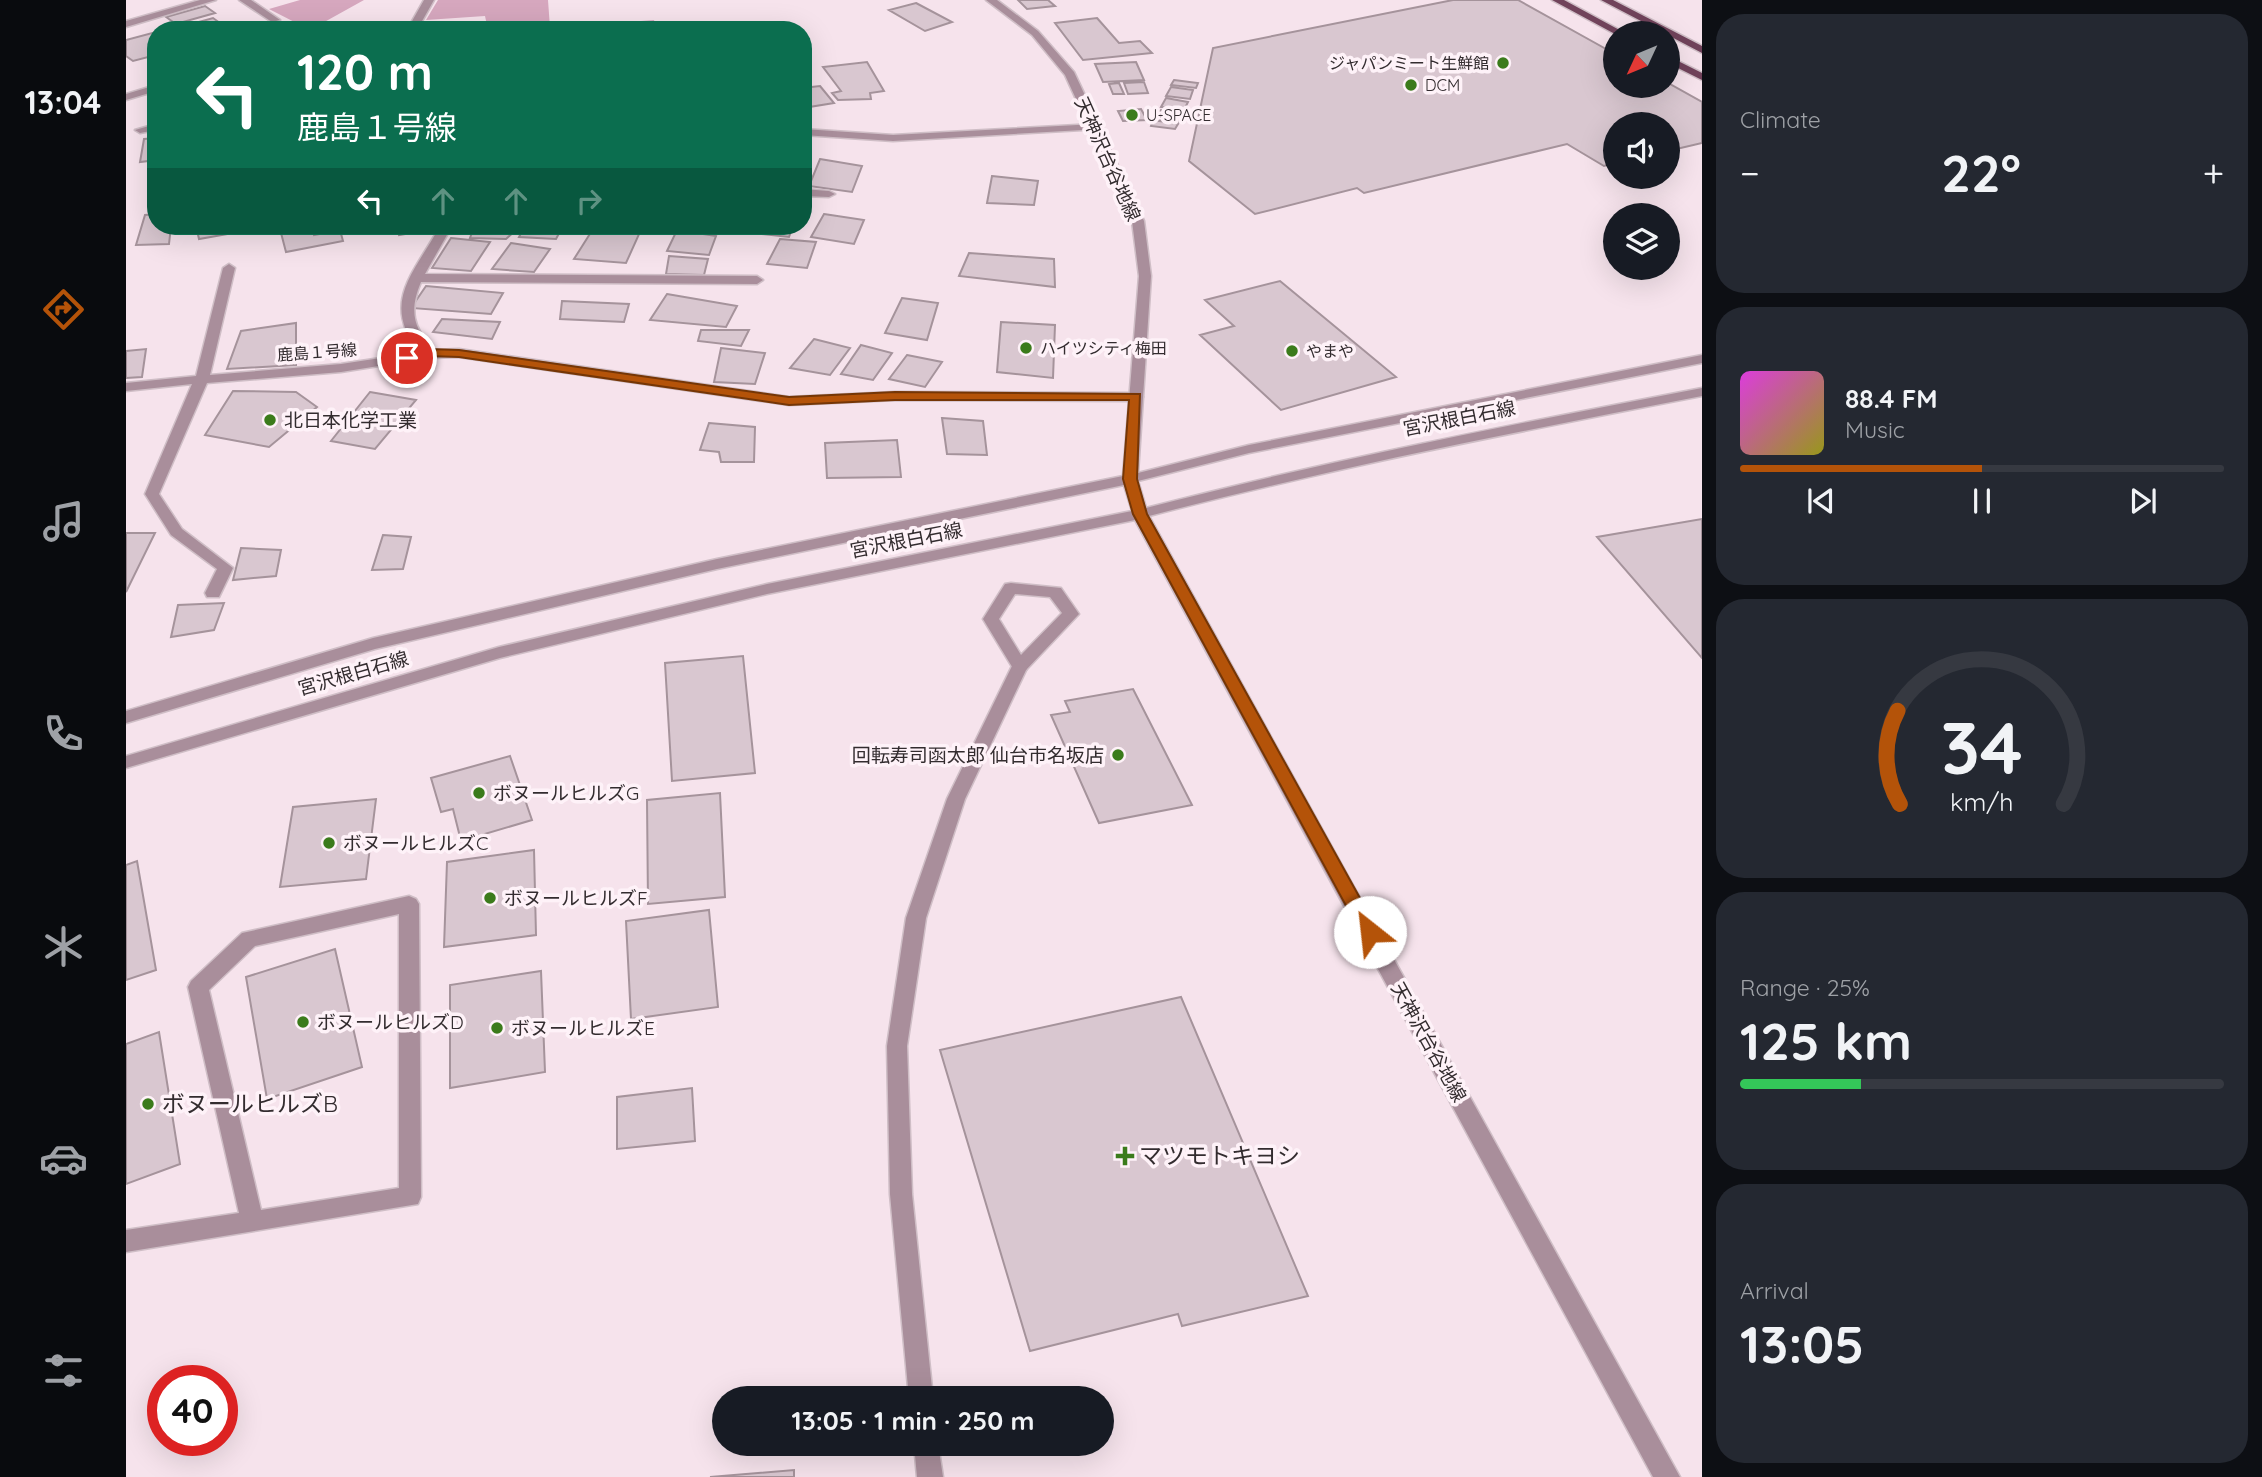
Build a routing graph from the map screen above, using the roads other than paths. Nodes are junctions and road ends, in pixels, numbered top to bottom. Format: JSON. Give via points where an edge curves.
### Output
{"nodes":[{"id":1,"x":211,"y":0,"type":"edge"},
{"id":2,"x":244,"y":0,"type":"edge"},
{"id":3,"x":429,"y":0,"type":"edge"},
{"id":4,"x":992,"y":0,"type":"edge"},
{"id":5,"x":1557,"y":0,"type":"edge"},
{"id":6,"x":1606,"y":0,"type":"edge"},
{"id":7,"x":275,"y":20,"type":"dead end"},
{"id":8,"x":417,"y":21,"type":"edge"},
{"id":9,"x":126,"y":24,"type":"edge"},
{"id":10,"x":1603,"y":24,"type":"edge"},
{"id":11,"x":1702,"y":50,"type":"edge"},
{"id":12,"x":1680,"y":65,"type":"edge"},
{"id":13,"x":1702,"y":77,"type":"edge"},
{"id":14,"x":147,"y":91,"type":"edge"},
{"id":15,"x":126,"y":97,"type":"edge"},
{"id":16,"x":1096,"y":127,"type":"junction"},
{"id":17,"x":147,"y":129,"type":"edge"},
{"id":18,"x":140,"y":130,"type":"dead end"},
{"id":19,"x":812,"y":133,"type":"edge"},
{"id":20,"x":812,"y":193,"type":"edge"},
{"id":21,"x":830,"y":194,"type":"dead end"},
{"id":22,"x":441,"y":235,"type":"edge"},
{"id":23,"x":229,"y":268,"type":"dead end"},
{"id":24,"x":419,"y":278,"type":"junction"},
{"id":25,"x":757,"y":281,"type":"dead end"},
{"id":26,"x":428,"y":353,"type":"junction"},
{"id":27,"x":1702,"y":359,"type":"edge"},
{"id":28,"x":202,"y":377,"type":"junction"},
{"id":29,"x":126,"y":387,"type":"edge"},
{"id":30,"x":1702,"y":392,"type":"edge"},
{"id":31,"x":1136,"y":397,"type":"junction"},
{"id":32,"x":1130,"y":479,"type":"junction"},
{"id":33,"x":1140,"y":514,"type":"junction"},
{"id":34,"x":213,"y":593,"type":"dead end"},
{"id":35,"x":1020,"y":666,"type":"junction"},
{"id":36,"x":126,"y":717,"type":"edge"},
{"id":37,"x":126,"y":762,"type":"edge"},
{"id":38,"x":252,"y":1220,"type":"junction"},
{"id":39,"x":126,"y":1241,"type":"edge"},
{"id":40,"x":920,"y":1386,"type":"edge"},
{"id":41,"x":927,"y":1456,"type":"edge"},
{"id":42,"x":930,"y":1477,"type":"edge"},
{"id":43,"x":1667,"y":1477,"type":"edge"}],
"edges":[{"from":1,"to":9,"type":"street"},
{"from":2,"to":7,"type":"street"},
{"from":3,"to":8,"type":"street"},
{"from":4,"to":16,"type":"street","name":"天神沢台谷地線","via":[[1056,54]]},
{"from":5,"to":10,"type":"main road"},
{"from":6,"to":11,"type":"main road"},
{"from":12,"to":13,"type":"main road"},
{"from":14,"to":15,"type":"street"},
{"from":16,"to":19,"type":"street","via":[[893,138]]},
{"from":16,"to":31,"type":"street","name":"天神沢台谷地線","via":[[1138,221],[1145,276]]},
{"from":17,"to":18,"type":"street"},
{"from":20,"to":21,"type":"street"},
{"from":22,"to":24,"type":"street"},
{"from":23,"to":28,"type":"street"},
{"from":24,"to":25,"type":"street"},
{"from":24,"to":26,"type":"street","via":[[409,292],[406,315],[414,337]]},
{"from":26,"to":28,"type":"street","name":"鹿島１号線","via":[[386,363]]},
{"from":26,"to":31,"type":"street","name":"鹿島１号線","via":[[789,401],[895,396]]},
{"from":27,"to":32,"type":"street","via":[[1249,449]]},
{"from":28,"to":29,"type":"street","name":"鹿島１号線"},
{"from":28,"to":34,"type":"street","via":[[152,494],[176,532],[225,568]]},
{"from":30,"to":33,"type":"street","name":"宮沢根白石線","via":[[1274,479]]},
{"from":31,"to":32,"type":"street","name":"天神沢台谷地線"},
{"from":32,"to":33,"type":"street","name":"天神沢台谷地線"},
{"from":32,"to":36,"type":"street","via":[[718,564],[373,643]]},
{"from":33,"to":37,"type":"street","name":"宮沢根白石線","via":[[767,589],[499,653]]},
{"from":33,"to":43,"type":"street","name":"天神沢台谷地線"},
{"from":35,"to":35,"type":"street","via":[[991,619],[1011,588],[1055,592],[1071,614]]},
{"from":35,"to":40,"type":"street","via":[[956,799],[916,918],[897,1046],[901,1194]]},
{"from":38,"to":38,"type":"street","via":[[410,1197],[409,904],[249,939],[198,987]]},
{"from":38,"to":39,"type":"street"},
{"from":41,"to":42,"type":"street"}]}
